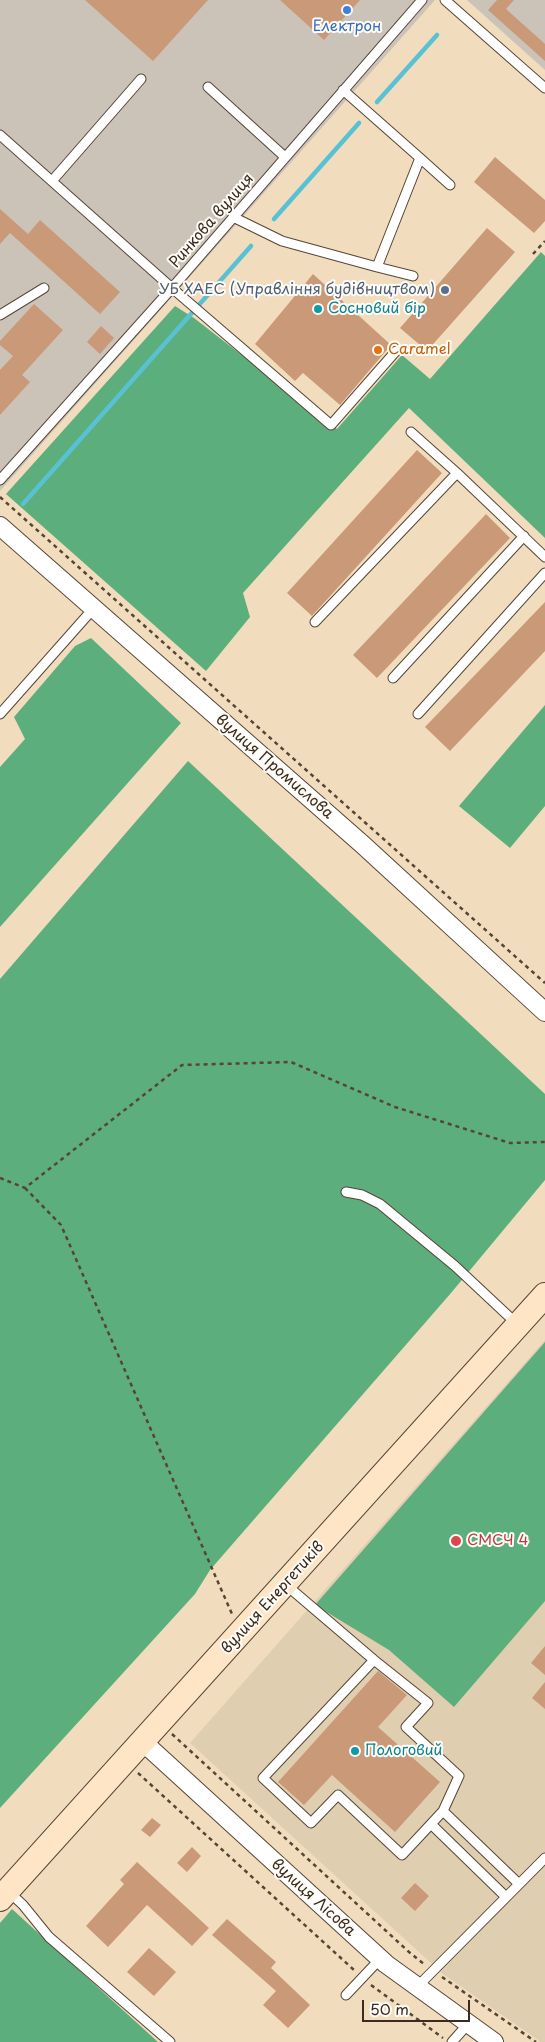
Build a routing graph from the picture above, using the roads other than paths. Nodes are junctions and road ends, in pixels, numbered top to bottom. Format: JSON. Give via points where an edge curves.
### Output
{"nodes":[{"id":1,"x":422,"y":0,"type":"edge"},
{"id":2,"x":445,"y":0,"type":"edge"},
{"id":3,"x":141,"y":79,"type":"dead end"},
{"id":4,"x":208,"y":88,"type":"dead end"},
{"id":5,"x":545,"y":88,"type":"edge"},
{"id":6,"x":343,"y":90,"type":"junction"},
{"id":7,"x":0,"y":135,"type":"edge"},
{"id":8,"x":285,"y":157,"type":"junction"},
{"id":9,"x":420,"y":158,"type":"junction"},
{"id":10,"x":52,"y":180,"type":"junction"},
{"id":11,"x":450,"y":185,"type":"dead end"},
{"id":12,"x":233,"y":217,"type":"junction"},
{"id":13,"x":377,"y":267,"type":"junction"},
{"id":14,"x":413,"y":276,"type":"dead end"},
{"id":15,"x":44,"y":288,"type":"dead end"},
{"id":16,"x":172,"y":288,"type":"junction"},
{"id":17,"x":0,"y":315,"type":"edge"},
{"id":18,"x":396,"y":351,"type":"dead end"},
{"id":19,"x":411,"y":432,"type":"dead end"},
{"id":20,"x":457,"y":473,"type":"junction"},
{"id":21,"x":0,"y":480,"type":"edge"},
{"id":22,"x":0,"y":526,"type":"edge"},
{"id":23,"x":524,"y":536,"type":"junction"},
{"id":24,"x":545,"y":557,"type":"edge"},
{"id":25,"x":545,"y":573,"type":"edge"},
{"id":26,"x":93,"y":609,"type":"junction"},
{"id":27,"x":315,"y":622,"type":"dead end"},
{"id":28,"x":393,"y":678,"type":"dead end"},
{"id":29,"x":0,"y":714,"type":"edge"},
{"id":30,"x":418,"y":714,"type":"dead end"},
{"id":31,"x":545,"y":1012,"type":"edge"},
{"id":32,"x":346,"y":1192,"type":"dead end"},
{"id":33,"x":545,"y":1295,"type":"edge"},
{"id":34,"x":518,"y":1325,"type":"junction"},
{"id":35,"x":285,"y":1584,"type":"junction"},
{"id":36,"x":374,"y":1660,"type":"junction"},
{"id":37,"x":149,"y":1747,"type":"junction"},
{"id":38,"x":443,"y":1811,"type":"junction"},
{"id":39,"x":431,"y":1824,"type":"junction"},
{"id":40,"x":545,"y":1858,"type":"edge"},
{"id":41,"x":519,"y":1884,"type":"junction"},
{"id":42,"x":3,"y":1891,"type":"edge"},
{"id":43,"x":506,"y":1897,"type":"junction"},
{"id":44,"x":380,"y":1959,"type":"junction"},
{"id":45,"x":417,"y":1987,"type":"junction"},
{"id":46,"x":346,"y":1995,"type":"dead end"},
{"id":47,"x":468,"y":2024,"type":"junction"},
{"id":48,"x":170,"y":2042,"type":"edge"},
{"id":49,"x":450,"y":2042,"type":"edge"},
{"id":50,"x":494,"y":2042,"type":"edge"}],
"edges":[{"from":1,"to":6,"type":"lane","name":"Ринкова вулиця"},
{"from":2,"to":5,"type":"lane"},
{"from":3,"to":10,"type":"lane"},
{"from":4,"to":8,"type":"lane"},
{"from":6,"to":8,"type":"lane","name":"Ринкова вулиця"},
{"from":6,"to":9,"type":"lane"},
{"from":7,"to":10,"type":"lane"},
{"from":8,"to":12,"type":"lane","name":"Ринкова вулиця"},
{"from":9,"to":11,"type":"lane"},
{"from":9,"to":13,"type":"lane"},
{"from":10,"to":16,"type":"lane"},
{"from":12,"to":13,"type":"lane","via":[[282,241]]},
{"from":12,"to":16,"type":"lane","name":"Ринкова вулиця"},
{"from":13,"to":14,"type":"lane"},
{"from":15,"to":17,"type":"lane"},
{"from":16,"to":18,"type":"lane","via":[[331,425]]},
{"from":16,"to":21,"type":"lane","name":"Ринкова вулиця"},
{"from":19,"to":20,"type":"lane"},
{"from":20,"to":23,"type":"lane"},
{"from":20,"to":27,"type":"lane"},
{"from":22,"to":26,"type":"street","name":"вулиця Промислова"},
{"from":23,"to":24,"type":"lane"},
{"from":23,"to":28,"type":"lane"},
{"from":25,"to":30,"type":"lane"},
{"from":26,"to":29,"type":"lane"},
{"from":26,"to":31,"type":"street","name":"вулиця Промислова","via":[[362,844]]},
{"from":32,"to":34,"type":"lane","via":[[380,1204],[455,1266]]},
{"from":33,"to":34,"type":"main road","name":"вулиця Енергетиків"},
{"from":34,"to":35,"type":"main road","name":"вулиця Енергетиків"},
{"from":35,"to":36,"type":"lane"},
{"from":35,"to":37,"type":"main road","name":"вулиця Енергетиків","via":[[240,1634]]},
{"from":36,"to":38,"type":"lane","via":[[428,1703],[406,1727],[459,1776]]},
{"from":36,"to":39,"type":"lane","via":[[263,1778],[311,1823],[338,1795],[402,1855]]},
{"from":37,"to":42,"type":"main road","name":"вулиця Енергетиків"},
{"from":37,"to":44,"type":"street","name":"вулиця Лісова"},
{"from":38,"to":39,"type":"lane"},
{"from":38,"to":41,"type":"lane"},
{"from":39,"to":43,"type":"lane"},
{"from":40,"to":41,"type":"lane"},
{"from":41,"to":43,"type":"lane"},
{"from":42,"to":48,"type":"lane","via":[[23,1905],[49,1937]]},
{"from":43,"to":45,"type":"lane"},
{"from":44,"to":45,"type":"street","name":"вулиця Лісова"},
{"from":44,"to":46,"type":"lane"},
{"from":45,"to":47,"type":"street","name":"вулиця Лісова"},
{"from":47,"to":49,"type":"lane"},
{"from":47,"to":50,"type":"street","name":"вулиця Лісова"}]}
